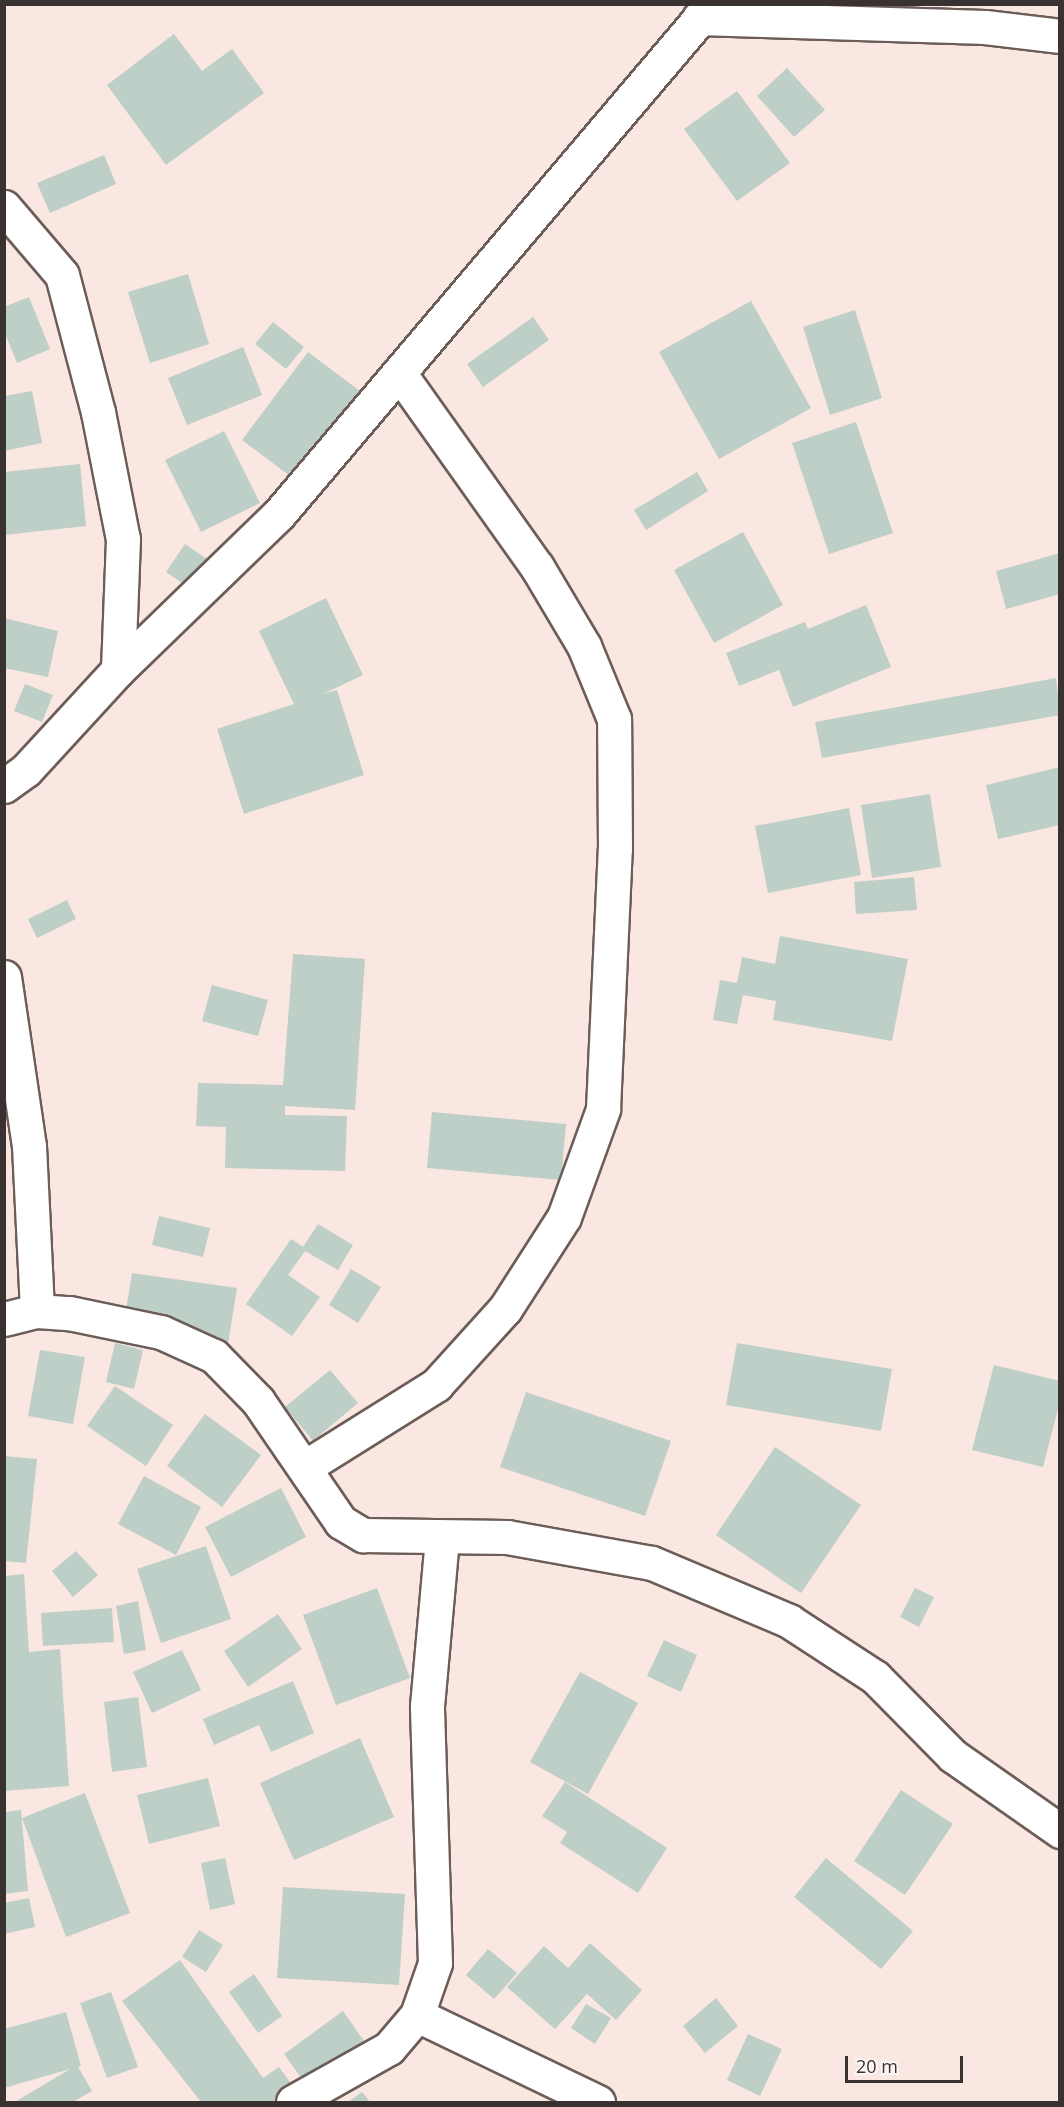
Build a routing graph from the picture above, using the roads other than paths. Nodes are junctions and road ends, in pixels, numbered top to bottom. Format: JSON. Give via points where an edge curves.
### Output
{"nodes":[{"id":1,"x":706,"y":11,"type":"edge"},
{"id":2,"x":1059,"y":36,"type":"edge"},
{"id":3,"x":4,"y":207,"type":"edge"},
{"id":4,"x":399,"y":373,"type":"junction"},
{"id":5,"x":118,"y":670,"type":"junction"},
{"id":6,"x":4,"y":786,"type":"edge"},
{"id":7,"x":4,"y":977,"type":"edge"},
{"id":8,"x":38,"y":1311,"type":"junction"},
{"id":9,"x":4,"y":1319,"type":"edge"},
{"id":10,"x":305,"y":1467,"type":"junction"},
{"id":11,"x":442,"y":1536,"type":"junction"},
{"id":12,"x":1059,"y":1831,"type":"edge"},
{"id":13,"x":417,"y":2015,"type":"junction"},
{"id":14,"x":293,"y":2103,"type":"edge"},
{"id":15,"x":598,"y":2103,"type":"edge"}],
"edges":[{"from":1,"to":2,"type":"street","via":[[985,27]]},
{"from":1,"to":4,"type":"street"},
{"from":3,"to":5,"type":"street","via":[[62,275],[98,412],[123,539]]},
{"from":4,"to":5,"type":"street","via":[[279,514]]},
{"from":4,"to":10,"type":"street","via":[[537,567],[584,646],[614,719],[615,849],[603,1109],[564,1217],[505,1309],[436,1385]]},
{"from":5,"to":6,"type":"street","via":[[26,770]]},
{"from":7,"to":8,"type":"street","via":[[29,1146]]},
{"from":8,"to":9,"type":"street"},
{"from":8,"to":10,"type":"street","via":[[69,1313],[161,1332],[214,1356],[258,1401]]},
{"from":10,"to":11,"type":"street","via":[[341,1522],[363,1535]]},
{"from":11,"to":12,"type":"street","via":[[507,1537],[652,1563],[789,1621],[875,1677],[953,1756]]},
{"from":11,"to":13,"type":"street","via":[[427,1706],[435,1963]]},
{"from":13,"to":14,"type":"street","via":[[389,2048]]},
{"from":13,"to":15,"type":"street"}]}
